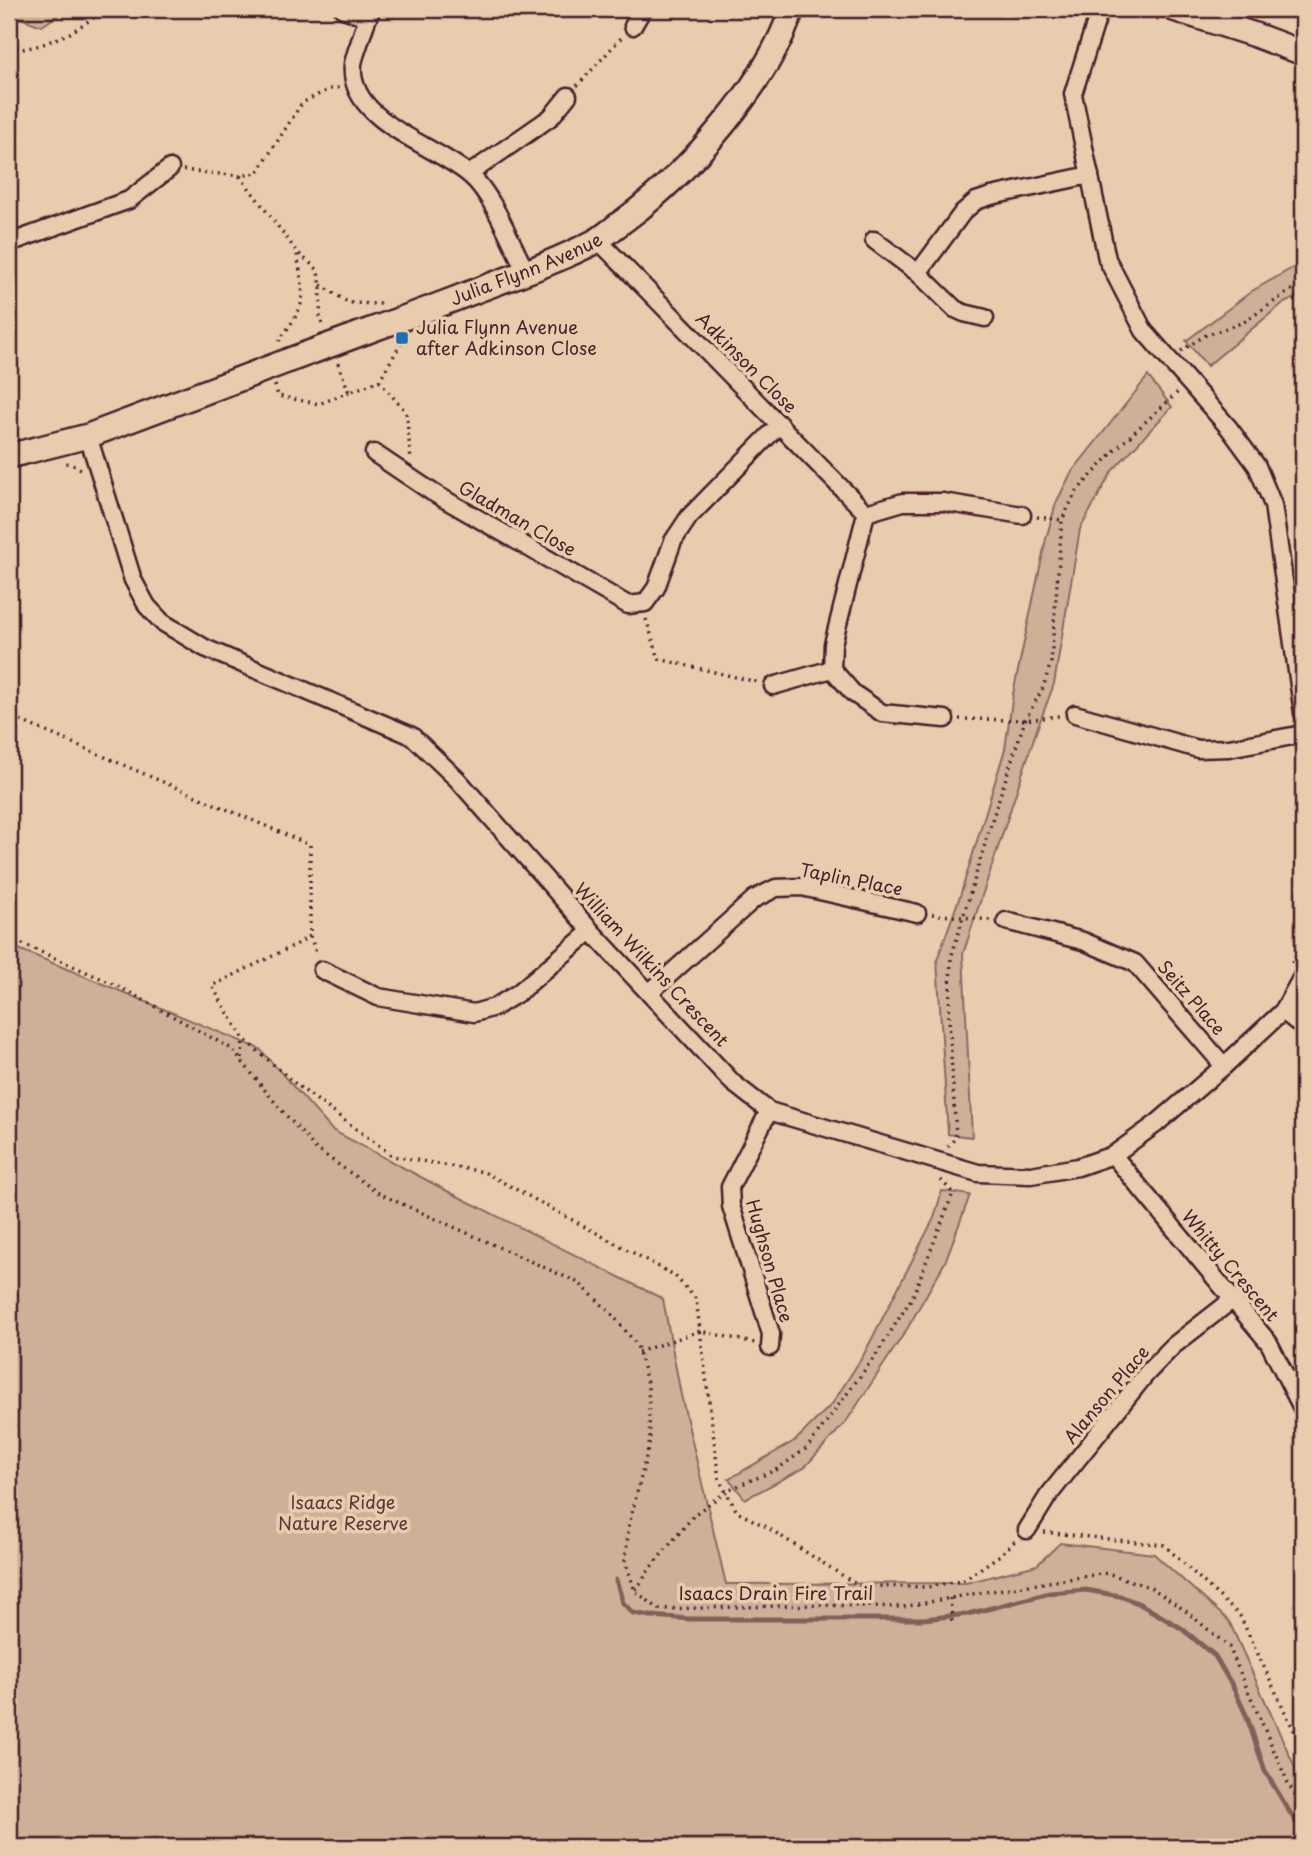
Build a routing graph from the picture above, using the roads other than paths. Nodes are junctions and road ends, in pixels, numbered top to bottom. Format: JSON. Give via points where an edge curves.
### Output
{"nodes":[{"id":1,"x":343,"y":9,"type":"edge"},
{"id":2,"x":643,"y":9,"type":"edge"},
{"id":3,"x":792,"y":9,"type":"edge"},
{"id":4,"x":1100,"y":9,"type":"edge"},
{"id":5,"x":1174,"y":9,"type":"edge"},
{"id":6,"x":370,"y":13,"type":"edge"},
{"id":7,"x":633,"y":26,"type":"road end"},
{"id":8,"x":1303,"y":52,"type":"edge"},
{"id":9,"x":568,"y":96,"type":"road end"},
{"id":10,"x":170,"y":168,"type":"road end"},
{"id":11,"x":469,"y":174,"type":"junction"},
{"id":12,"x":1090,"y":175,"type":"junction"},
{"id":13,"x":597,"y":240,"type":"junction"},
{"id":14,"x":874,"y":240,"type":"dead end"},
{"id":15,"x":9,"y":243,"type":"edge"},
{"id":16,"x":526,"y":272,"type":"junction"},
{"id":17,"x":918,"y":273,"type":"junction"},
{"id":18,"x":985,"y":318,"type":"dead end"},
{"id":19,"x":780,"y":424,"type":"junction"},
{"id":20,"x":88,"y":436,"type":"junction"},
{"id":21,"x":374,"y":453,"type":"dead end"},
{"id":22,"x":9,"y":456,"type":"edge"},
{"id":23,"x":866,"y":513,"type":"junction"},
{"id":24,"x":1022,"y":515,"type":"road end"},
{"id":25,"x":832,"y":669,"type":"junction"},
{"id":26,"x":772,"y":686,"type":"road end"},
{"id":27,"x":1303,"y":713,"type":"edge"},
{"id":28,"x":1075,"y":714,"type":"road end"},
{"id":29,"x":945,"y":719,"type":"road end"},
{"id":30,"x":1298,"y":734,"type":"edge"},
{"id":31,"x":917,"y":913,"type":"road end"},
{"id":32,"x":1006,"y":921,"type":"road end"},
{"id":33,"x":591,"y":931,"type":"junction"},
{"id":34,"x":322,"y":970,"type":"dead end"},
{"id":35,"x":1298,"y":970,"type":"edge"},
{"id":36,"x":649,"y":993,"type":"junction"},
{"id":37,"x":1283,"y":1011,"type":"junction"},
{"id":38,"x":1303,"y":1027,"type":"edge"},
{"id":39,"x":1224,"y":1066,"type":"junction"},
{"id":40,"x":769,"y":1111,"type":"junction"},
{"id":41,"x":1113,"y":1155,"type":"junction"},
{"id":42,"x":1232,"y":1300,"type":"junction"},
{"id":43,"x":770,"y":1347,"type":"road end"},
{"id":44,"x":1303,"y":1410,"type":"edge"},
{"id":45,"x":1027,"y":1530,"type":"road end"}],
"edges":[{"from":1,"to":6,"type":"street"},
{"from":2,"to":7,"type":"street"},
{"from":3,"to":13,"type":"street","name":"Julia Flynn Avenue","via":[[763,70],[705,145],[649,202]]},
{"from":4,"to":12,"type":"street","via":[[1073,94]]},
{"from":5,"to":8,"type":"street"},
{"from":6,"to":11,"type":"street","via":[[353,65],[356,86],[366,105],[386,123]]},
{"from":9,"to":11,"type":"street","via":[[551,117]]},
{"from":10,"to":15,"type":"street","via":[[129,200]]},
{"from":11,"to":16,"type":"street","via":[[484,189]]},
{"from":12,"to":17,"type":"street","via":[[976,201]]},
{"from":12,"to":27,"type":"street","via":[[1107,259],[1143,331],[1229,428],[1257,466],[1273,505]]},
{"from":13,"to":16,"type":"street","name":"Julia Flynn Avenue"},
{"from":13,"to":19,"type":"street","name":"Adkinson Close"},
{"from":14,"to":17,"type":"street"},
{"from":16,"to":20,"type":"street","name":"Julia Flynn Avenue","bridge":true},
{"from":17,"to":18,"type":"street","via":[[955,309]]},
{"from":19,"to":21,"type":"street","name":"Gladman Close","via":[[689,517],[673,541],[645,611],[432,492]]},
{"from":19,"to":23,"type":"street","name":"Adkinson Close"},
{"from":20,"to":22,"type":"street","name":"Julia Flynn Avenue"},
{"from":20,"to":33,"type":"street","name":"William Wilkins Crescent","via":[[133,580],[162,622],[205,648],[412,736],[458,780]]},
{"from":23,"to":24,"type":"street","via":[[903,502],[943,502]]},
{"from":23,"to":25,"type":"street","via":[[833,644]]},
{"from":25,"to":26,"type":"street"},
{"from":25,"to":29,"type":"street","via":[[853,693],[882,713]]},
{"from":28,"to":30,"type":"street","via":[[1198,749],[1229,748]]},
{"from":31,"to":36,"type":"street","name":"Taplin Place","via":[[802,887],[776,888],[754,899]]},
{"from":32,"to":39,"type":"street","name":"Seitz Place","via":[[1083,941],[1135,963]]},
{"from":33,"to":34,"type":"street","via":[[518,993],[474,1013],[378,996]]},
{"from":33,"to":36,"type":"street","name":"William Wilkins Crescent"},
{"from":35,"to":37,"type":"street","name":"William Wilkins Crescent"},
{"from":36,"to":40,"type":"street","name":"William Wilkins Crescent","via":[[733,1083]]},
{"from":37,"to":38,"type":"street"},
{"from":37,"to":39,"type":"street","name":"William Wilkins Crescent"},
{"from":39,"to":41,"type":"street","name":"William Wilkins Crescent"},
{"from":40,"to":41,"type":"street","name":"William Wilkins Crescent","via":[[978,1173],[1031,1175]]},
{"from":40,"to":43,"type":"street","name":"Hughson Place","via":[[730,1187],[731,1206],[771,1334]]},
{"from":41,"to":42,"type":"street","name":"Whitty Crescent"},
{"from":42,"to":44,"type":"street","name":"Whitty Crescent","via":[[1269,1343]]},
{"from":42,"to":45,"type":"street","name":"Alanson Place","via":[[1173,1346],[1146,1374],[1048,1496]]}]}
